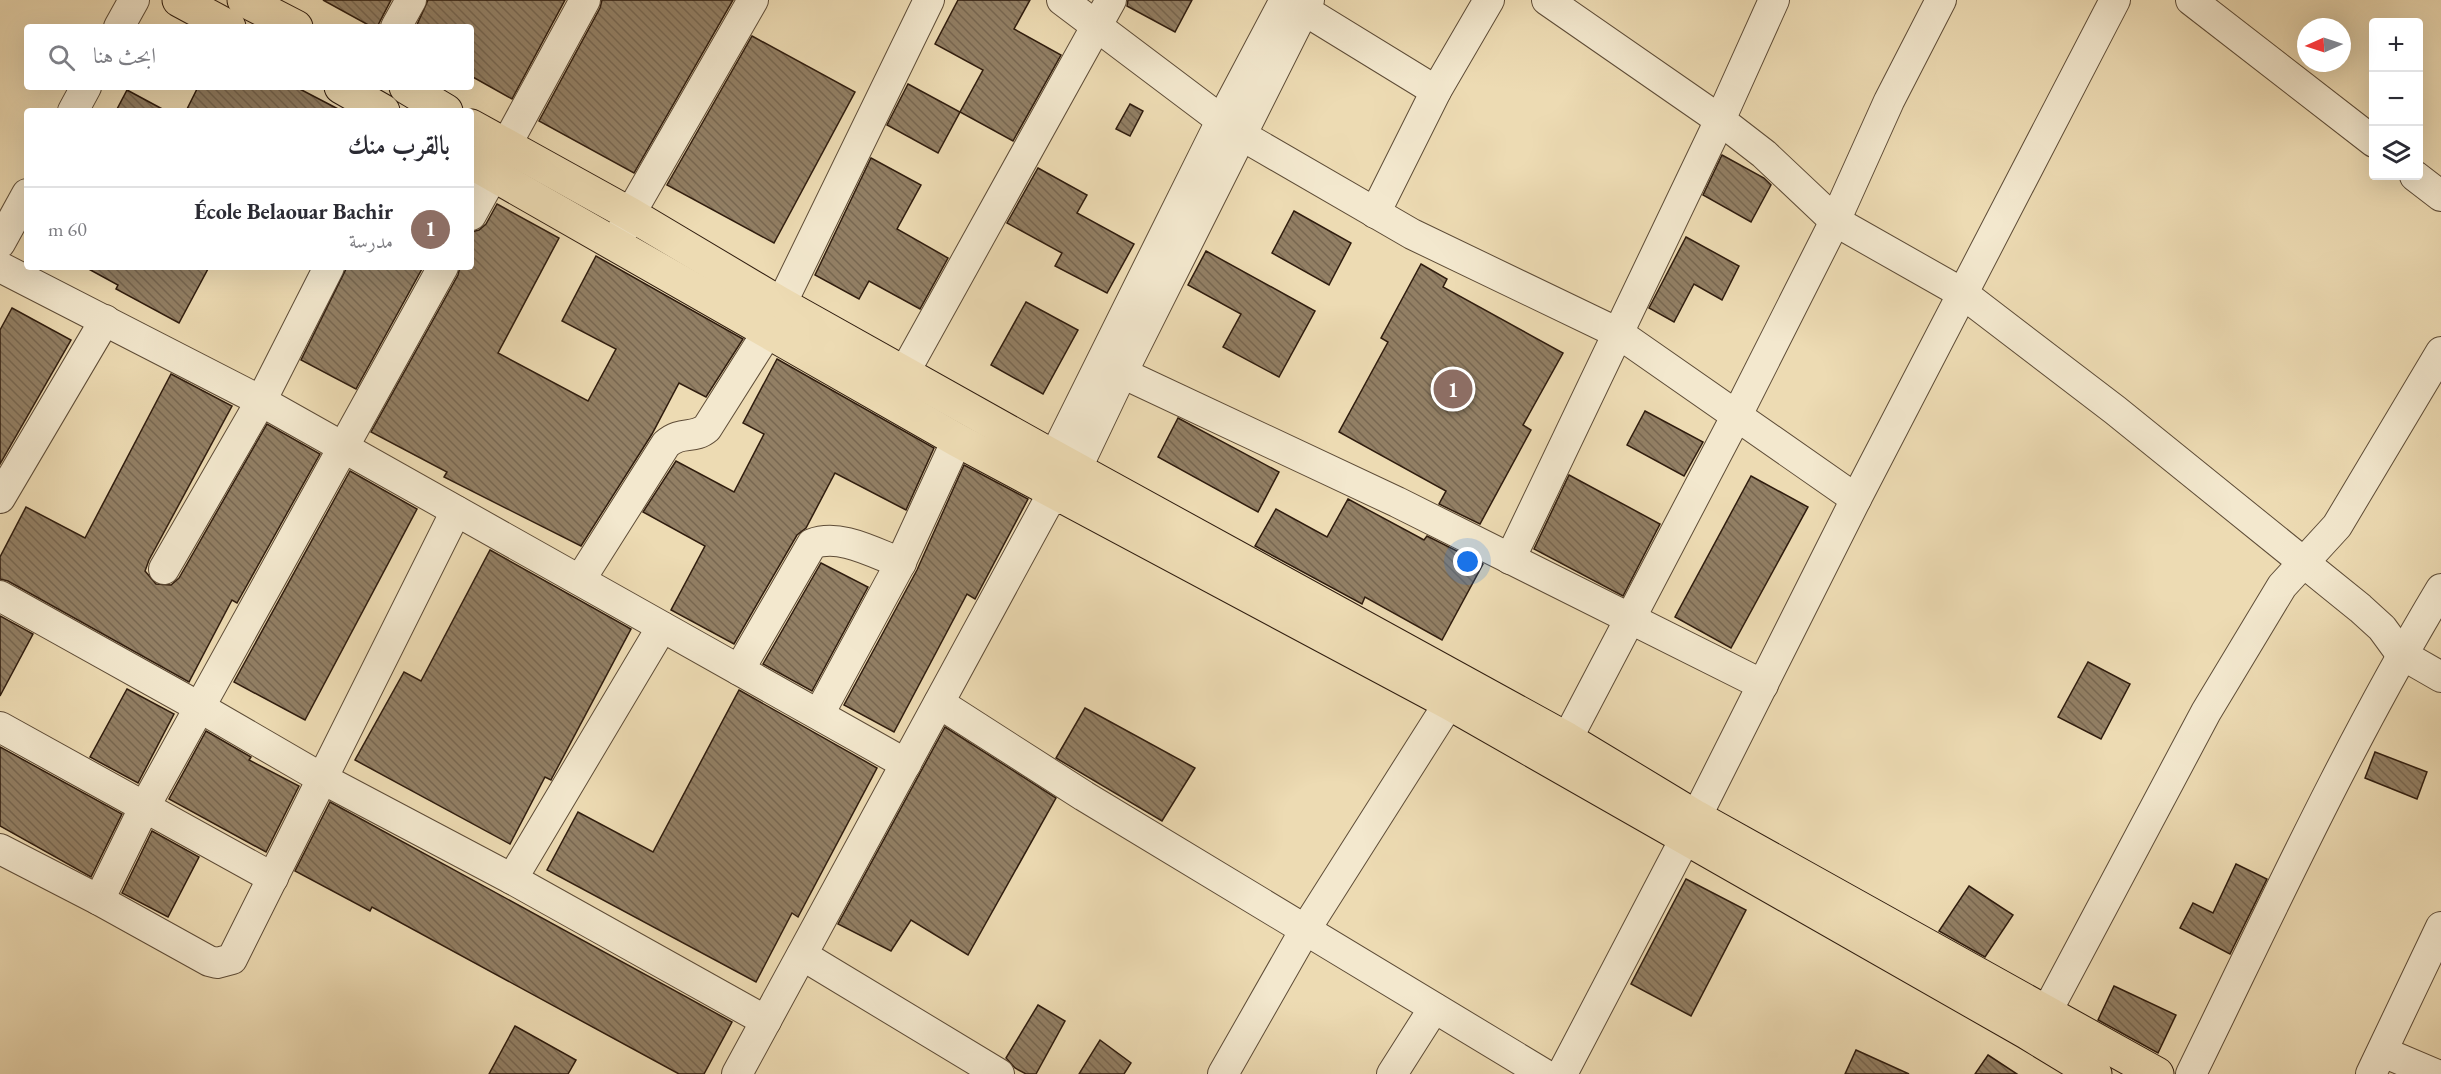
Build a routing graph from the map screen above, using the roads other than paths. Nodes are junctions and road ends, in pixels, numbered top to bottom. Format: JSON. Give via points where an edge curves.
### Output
{"nodes":[{"id":1,"x":134,"y":0,"type":"edge"},
{"id":2,"x":179,"y":0,"type":"edge"},
{"id":3,"x":244,"y":0,"type":"edge"},
{"id":4,"x":411,"y":0,"type":"edge"},
{"id":5,"x":585,"y":0,"type":"edge"},
{"id":6,"x":753,"y":0,"type":"edge"},
{"id":7,"x":929,"y":0,"type":"edge"},
{"id":8,"x":1062,"y":0,"type":"edge"},
{"id":9,"x":1111,"y":0,"type":"edge"},
{"id":10,"x":1489,"y":0,"type":"edge"},
{"id":11,"x":1547,"y":0,"type":"edge"},
{"id":12,"x":1774,"y":0,"type":"edge"},
{"id":13,"x":1941,"y":0,"type":"edge"},
{"id":14,"x":2115,"y":0,"type":"edge"},
{"id":15,"x":2191,"y":0,"type":"edge"},
{"id":16,"x":1299,"y":4,"type":"edge"},
{"id":17,"x":121,"y":24,"type":"edge"},
{"id":18,"x":223,"y":24,"type":"edge"},
{"id":19,"x":290,"y":24,"type":"edge"},
{"id":20,"x":398,"y":24,"type":"edge"},
{"id":21,"x":1097,"y":26,"type":"junction"},
{"id":22,"x":84,"y":90,"type":"edge"},
{"id":23,"x":411,"y":90,"type":"edge"},
{"id":24,"x":1436,"y":91,"type":"junction"},
{"id":25,"x":75,"y":108,"type":"edge"},
{"id":26,"x":441,"y":108,"type":"edge"},
{"id":27,"x":1720,"y":120,"type":"junction"},
{"id":28,"x":1231,"y":128,"type":"junction"},
{"id":29,"x":474,"y":132,"type":"edge"},
{"id":30,"x":2369,"y":139,"type":"edge"},
{"id":31,"x":490,"y":161,"type":"edge"},
{"id":32,"x":24,"y":199,"type":"edge"},
{"id":33,"x":474,"y":206,"type":"edge"},
{"id":34,"x":1375,"y":213,"type":"junction"},
{"id":35,"x":630,"y":214,"type":"junction"},
{"id":36,"x":1835,"y":220,"type":"junction"},
{"id":37,"x":0,"y":243,"type":"edge"},
{"id":38,"x":615,"y":247,"type":"junction"},
{"id":39,"x":0,"y":267,"type":"edge"},
{"id":40,"x":327,"y":270,"type":"edge"},
{"id":41,"x":440,"y":270,"type":"edge"},
{"id":42,"x":1962,"y":293,"type":"junction"},
{"id":43,"x":781,"y":304,"type":"junction"},
{"id":44,"x":105,"y":320,"type":"junction"},
{"id":45,"x":767,"y":333,"type":"junction"},
{"id":46,"x":1618,"y":333,"type":"junction"},
{"id":47,"x":2441,"y":352,"type":"edge"},
{"id":48,"x":904,"y":373,"type":"junction"},
{"id":49,"x":1122,"y":373,"type":"junction"},
{"id":50,"x":261,"y":401,"type":"junction"},
{"id":51,"x":1737,"y":414,"type":"junction"},
{"id":52,"x":957,"y":440,"type":"junction"},
{"id":53,"x":343,"y":448,"type":"junction"},
{"id":54,"x":1057,"y":482,"type":"junction"},
{"id":55,"x":0,"y":498,"type":"edge"},
{"id":56,"x":1856,"y":499,"type":"junction"},
{"id":57,"x":456,"y":511,"type":"junction"},
{"id":58,"x":1510,"y":559,"type":"junction"},
{"id":59,"x":901,"y":563,"type":"junction"},
{"id":60,"x":2303,"y":563,"type":"junction"},
{"id":61,"x":164,"y":569,"type":"dead end"},
{"id":62,"x":580,"y":580,"type":"junction"},
{"id":63,"x":2441,"y":589,"type":"edge"},
{"id":64,"x":0,"y":596,"type":"edge"},
{"id":65,"x":1629,"y":620,"type":"junction"},
{"id":66,"x":662,"y":627,"type":"junction"},
{"id":67,"x":2402,"y":654,"type":"junction"},
{"id":68,"x":740,"y":670,"type":"junction"},
{"id":69,"x":2441,"y":677,"type":"edge"},
{"id":70,"x":1763,"y":685,"type":"junction"},
{"id":71,"x":939,"y":703,"type":"junction"},
{"id":72,"x":1449,"y":704,"type":"junction"},
{"id":73,"x":199,"y":707,"type":"junction"},
{"id":74,"x":819,"y":714,"type":"junction"},
{"id":75,"x":0,"y":727,"type":"edge"},
{"id":76,"x":1567,"y":738,"type":"junction"},
{"id":77,"x":906,"y":764,"type":"junction"},
{"id":78,"x":323,"y":779,"type":"junction"},
{"id":79,"x":145,"y":806,"type":"junction"},
{"id":80,"x":1691,"y":828,"type":"junction"},
{"id":81,"x":0,"y":849,"type":"edge"},
{"id":82,"x":273,"y":878,"type":"junction"},
{"id":83,"x":512,"y":879,"type":"junction"},
{"id":84,"x":99,"y":900,"type":"junction"},
{"id":85,"x":2441,"y":927,"type":"edge"},
{"id":86,"x":1305,"y":930,"type":"junction"},
{"id":87,"x":802,"y":955,"type":"junction"},
{"id":88,"x":1434,"y":1008,"type":"junction"},
{"id":89,"x":2047,"y":1011,"type":"junction"},
{"id":90,"x":766,"y":1021,"type":"junction"},
{"id":91,"x":2377,"y":1063,"type":"edge"},
{"id":92,"x":737,"y":1074,"type":"edge"},
{"id":93,"x":999,"y":1074,"type":"edge"},
{"id":94,"x":1223,"y":1074,"type":"edge"},
{"id":95,"x":1392,"y":1074,"type":"edge"},
{"id":96,"x":1544,"y":1074,"type":"edge"},
{"id":97,"x":1562,"y":1074,"type":"edge"},
{"id":98,"x":2095,"y":1074,"type":"edge"},
{"id":99,"x":2157,"y":1074,"type":"edge"},
{"id":100,"x":2191,"y":1074,"type":"edge"},
{"id":101,"x":2435,"y":1074,"type":"edge"}],
"edges":[{"from":1,"to":17,"type":"street"},
{"from":2,"to":18,"type":"main road"},
{"from":3,"to":19,"type":"main road"},
{"from":4,"to":20,"type":"street"},
{"from":5,"to":31,"type":"street"},
{"from":6,"to":35,"type":"street"},
{"from":7,"to":43,"type":"street"},
{"from":8,"to":21,"type":"street"},
{"from":9,"to":21,"type":"street"},
{"from":10,"to":24,"type":"street"},
{"from":11,"to":27,"type":"street"},
{"from":12,"to":27,"type":"street"},
{"from":13,"to":36,"type":"street","via":[[1889,101]]},
{"from":14,"to":42,"type":"street"},
{"from":15,"to":30,"type":"street"},
{"from":16,"to":24,"type":"street"},
{"from":16,"to":28,"type":"street"},
{"from":21,"to":28,"type":"street"},
{"from":21,"to":48,"type":"street"},
{"from":22,"to":25,"type":"street"},
{"from":23,"to":26,"type":"main road"},
{"from":24,"to":34,"type":"street"},
{"from":27,"to":36,"type":"street","via":[[1764,153]]},
{"from":27,"to":46,"type":"street"},
{"from":28,"to":34,"type":"street"},
{"from":28,"to":49,"type":"street"},
{"from":28,"to":54,"type":"street"},
{"from":29,"to":31,"type":"main road"},
{"from":31,"to":33,"type":"street"},
{"from":31,"to":35,"type":"main road"},
{"from":31,"to":38,"type":"main road"},
{"from":32,"to":37,"type":"street"},
{"from":34,"to":46,"type":"street"},
{"from":35,"to":38,"type":"street"},
{"from":35,"to":43,"type":"main road"},
{"from":36,"to":42,"type":"street"},
{"from":36,"to":51,"type":"street"},
{"from":38,"to":45,"type":"main road"},
{"from":39,"to":44,"type":"street"},
{"from":40,"to":50,"type":"street"},
{"from":41,"to":53,"type":"street"},
{"from":42,"to":56,"type":"street"},
{"from":42,"to":60,"type":"street","via":[[2115,410]]},
{"from":43,"to":45,"type":"street"},
{"from":43,"to":48,"type":"main road"},
{"from":44,"to":50,"type":"street"},
{"from":44,"to":55,"type":"street"},
{"from":45,"to":52,"type":"main road"},
{"from":45,"to":62,"type":"street","via":[[707,428],[697,435],[679,435],[666,444]]},
{"from":46,"to":51,"type":"street"},
{"from":46,"to":58,"type":"street"},
{"from":47,"to":60,"type":"street","via":[[2337,526]]},
{"from":48,"to":54,"type":"main road"},
{"from":49,"to":54,"type":"street"},
{"from":49,"to":58,"type":"street"},
{"from":50,"to":53,"type":"street"},
{"from":50,"to":61,"type":"street"},
{"from":51,"to":56,"type":"street"},
{"from":51,"to":65,"type":"street"},
{"from":52,"to":54,"type":"main road"},
{"from":52,"to":59,"type":"street"},
{"from":53,"to":57,"type":"street"},
{"from":53,"to":73,"type":"street"},
{"from":54,"to":71,"type":"street"},
{"from":54,"to":72,"type":"main road"},
{"from":54,"to":76,"type":"main road"},
{"from":56,"to":70,"type":"street"},
{"from":57,"to":62,"type":"street"},
{"from":57,"to":78,"type":"street"},
{"from":58,"to":65,"type":"street"},
{"from":59,"to":68,"type":"street","via":[[842,542],[812,544]]},
{"from":59,"to":74,"type":"street"},
{"from":60,"to":67,"type":"street","via":[[2382,628]]},
{"from":60,"to":89,"type":"street","via":[[2282,586],[2206,712]]},
{"from":62,"to":66,"type":"street"},
{"from":63,"to":67,"type":"street"},
{"from":64,"to":73,"type":"street"},
{"from":65,"to":70,"type":"street"},
{"from":65,"to":76,"type":"street"},
{"from":66,"to":68,"type":"street"},
{"from":66,"to":83,"type":"street"},
{"from":67,"to":69,"type":"street"},
{"from":67,"to":100,"type":"street"},
{"from":68,"to":74,"type":"street"},
{"from":70,"to":80,"type":"street"},
{"from":71,"to":77,"type":"street"},
{"from":71,"to":86,"type":"street"},
{"from":72,"to":80,"type":"main road"},
{"from":72,"to":86,"type":"street"},
{"from":73,"to":78,"type":"street"},
{"from":73,"to":79,"type":"street"},
{"from":74,"to":77,"type":"street"},
{"from":75,"to":79,"type":"street"},
{"from":76,"to":80,"type":"main road"},
{"from":77,"to":87,"type":"street"},
{"from":78,"to":82,"type":"street"},
{"from":78,"to":83,"type":"street"},
{"from":79,"to":82,"type":"street"},
{"from":79,"to":84,"type":"street"},
{"from":80,"to":89,"type":"main road"},
{"from":80,"to":97,"type":"street"},
{"from":80,"to":98,"type":"main road"},
{"from":81,"to":84,"type":"street"},
{"from":82,"to":84,"type":"street","via":[[232,959],[222,962],[209,961]]},
{"from":83,"to":90,"type":"street"},
{"from":85,"to":91,"type":"street"},
{"from":86,"to":88,"type":"street"},
{"from":86,"to":94,"type":"street"},
{"from":87,"to":90,"type":"street"},
{"from":87,"to":93,"type":"street"},
{"from":88,"to":95,"type":"street"},
{"from":88,"to":96,"type":"street"},
{"from":89,"to":99,"type":"main road"},
{"from":90,"to":92,"type":"street"},
{"from":91,"to":101,"type":"street"}]}
